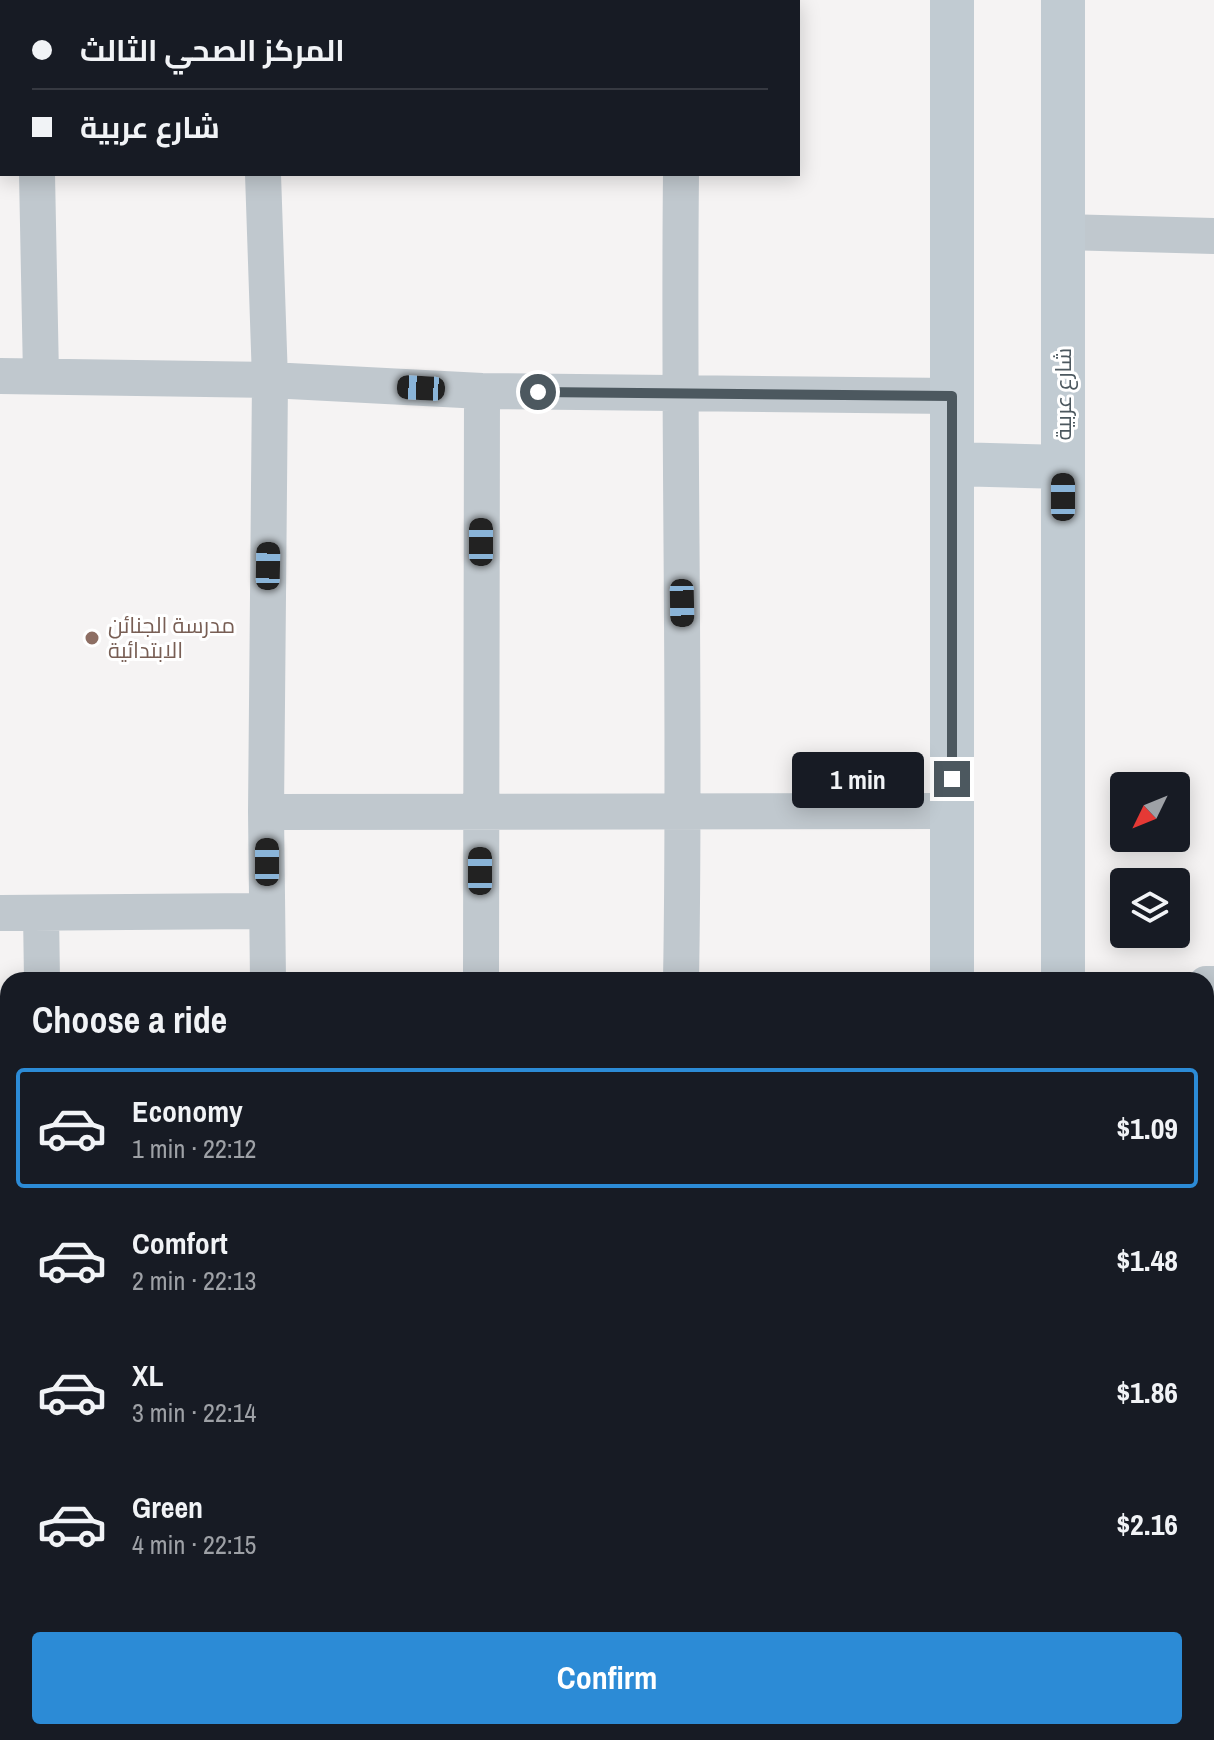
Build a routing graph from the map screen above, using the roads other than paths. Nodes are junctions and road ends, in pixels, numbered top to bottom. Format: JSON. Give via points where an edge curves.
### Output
{"nodes":[{"id":1,"x":952,"y":0,"type":"edge"},
{"id":2,"x":1063,"y":0,"type":"edge"},
{"id":3,"x":37,"y":176,"type":"edge"},
{"id":4,"x":263,"y":176,"type":"edge"},
{"id":5,"x":681,"y":176,"type":"edge"},
{"id":6,"x":1063,"y":232,"type":"junction"},
{"id":7,"x":1214,"y":236,"type":"edge"},
{"id":8,"x":0,"y":376,"type":"edge"},
{"id":9,"x":41,"y":376,"type":"junction"},
{"id":10,"x":270,"y":380,"type":"junction"},
{"id":11,"x":482,"y":391,"type":"junction"},
{"id":12,"x":679,"y":393,"type":"junction"},
{"id":13,"x":952,"y":396,"type":"junction"},
{"id":14,"x":952,"y":464,"type":"junction"},
{"id":15,"x":1063,"y":467,"type":"junction"},
{"id":16,"x":952,"y":811,"type":"junction"},
{"id":17,"x":266,"y":812,"type":"junction"},
{"id":18,"x":684,"y":813,"type":"junction"},
{"id":19,"x":480,"y":814,"type":"junction"},
{"id":20,"x":267,"y":911,"type":"junction"},
{"id":21,"x":0,"y":913,"type":"edge"},
{"id":22,"x":41,"y":913,"type":"junction"},
{"id":23,"x":42,"y":972,"type":"edge"},
{"id":24,"x":268,"y":972,"type":"edge"},
{"id":25,"x":481,"y":972,"type":"edge"},
{"id":26,"x":681,"y":972,"type":"edge"},
{"id":27,"x":952,"y":972,"type":"edge"},
{"id":28,"x":1063,"y":972,"type":"edge"}],
"edges":[{"from":1,"to":13,"type":"main road"},
{"from":2,"to":6,"type":"main road","name":"شارع عربية"},
{"from":3,"to":9,"type":"street"},
{"from":4,"to":10,"type":"street"},
{"from":5,"to":12,"type":"street"},
{"from":6,"to":7,"type":"street"},
{"from":6,"to":15,"type":"main road","name":"شارع عربية"},
{"from":8,"to":9,"type":"street"},
{"from":9,"to":10,"type":"street"},
{"from":10,"to":11,"type":"street"},
{"from":10,"to":17,"type":"street"},
{"from":11,"to":12,"type":"street"},
{"from":11,"to":19,"type":"street"},
{"from":12,"to":13,"type":"street"},
{"from":12,"to":18,"type":"street"},
{"from":13,"to":14,"type":"main road"},
{"from":14,"to":15,"type":"main road"},
{"from":14,"to":16,"type":"main road"},
{"from":15,"to":28,"type":"main road","name":"شارع عربية"},
{"from":16,"to":18,"type":"street"},
{"from":16,"to":27,"type":"main road"},
{"from":17,"to":19,"type":"street"},
{"from":17,"to":20,"type":"street"},
{"from":18,"to":19,"type":"street"},
{"from":18,"to":26,"type":"street"},
{"from":19,"to":25,"type":"street"},
{"from":20,"to":22,"type":"street"},
{"from":20,"to":24,"type":"street"},
{"from":21,"to":22,"type":"street"},
{"from":22,"to":23,"type":"street"}]}
